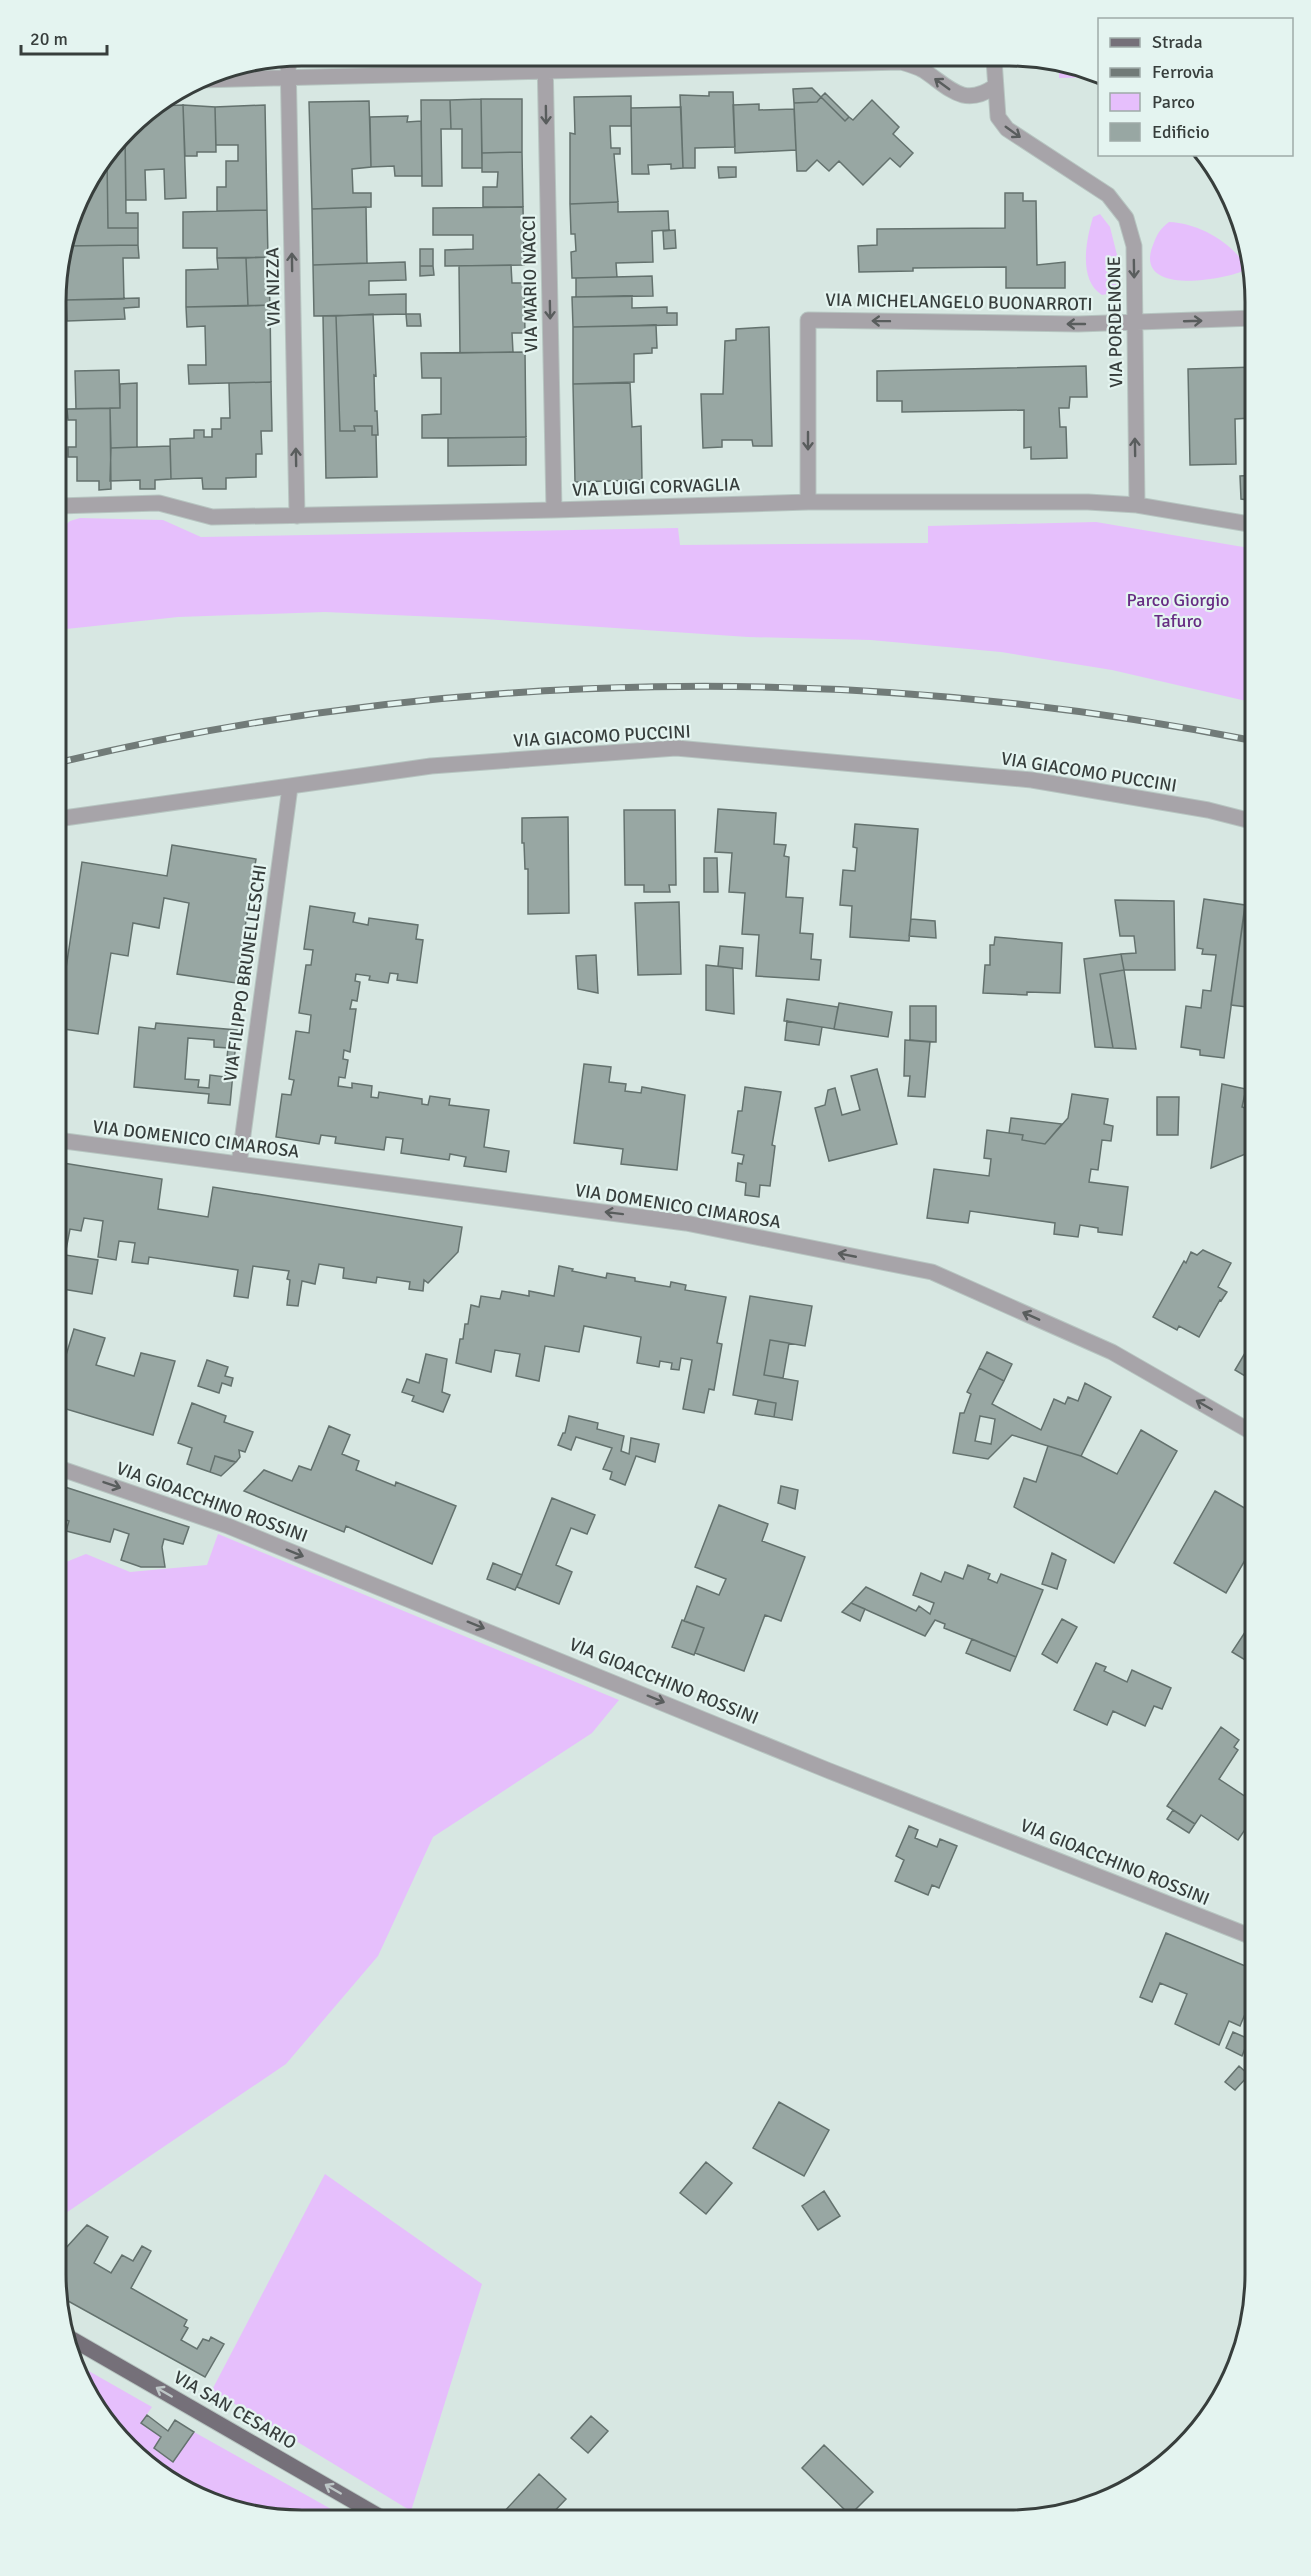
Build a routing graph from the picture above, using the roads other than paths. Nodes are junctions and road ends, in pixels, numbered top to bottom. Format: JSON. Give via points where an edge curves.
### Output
{"nodes":[{"id":1,"x":508,"y":66,"type":"edge"},
{"id":2,"x":545,"y":66,"type":"edge"},
{"id":3,"x":913,"y":66,"type":"edge"},
{"id":4,"x":994,"y":66,"type":"edge"},
{"id":5,"x":288,"y":67,"type":"edge"},
{"id":6,"x":288,"y":78,"type":"junction"},
{"id":7,"x":225,"y":79,"type":"edge"},
{"id":8,"x":994,"y":87,"type":"junction"},
{"id":9,"x":1245,"y":318,"type":"edge"},
{"id":10,"x":1135,"y":323,"type":"junction"},
{"id":11,"x":808,"y":502,"type":"junction"},
{"id":12,"x":1137,"y":505,"type":"junction"},
{"id":13,"x":66,"y":506,"type":"edge"},
{"id":14,"x":554,"y":510,"type":"junction"},
{"id":15,"x":297,"y":516,"type":"junction"},
{"id":16,"x":1245,"y":523,"type":"edge"},
{"id":17,"x":290,"y":787,"type":"junction"},
{"id":18,"x":66,"y":818,"type":"edge"},
{"id":19,"x":1245,"y":819,"type":"edge"},
{"id":20,"x":66,"y":1141,"type":"edge"},
{"id":21,"x":239,"y":1164,"type":"junction"},
{"id":22,"x":1245,"y":1428,"type":"edge"},
{"id":23,"x":66,"y":1470,"type":"edge"},
{"id":24,"x":1245,"y":1934,"type":"edge"},
{"id":25,"x":76,"y":2341,"type":"edge"},
{"id":26,"x":368,"y":2510,"type":"edge"}],
"edges":[{"from":1,"to":6,"type":"street"},
{"from":2,"to":14,"type":"street","name":"VIA MARIO NACCI","one_way":true},
{"from":8,"to":3,"type":"street","one_way":true,"via":[[981,96],[956,94]]},
{"from":4,"to":8,"type":"street","name":"VIA PORDENONE"},
{"from":5,"to":6,"type":"street","name":"VIA NIZZA"},
{"from":6,"to":7,"type":"street"},
{"from":15,"to":6,"type":"street","name":"VIA NIZZA","one_way":true},
{"from":8,"to":10,"type":"street","name":"VIA PORDENONE","one_way":true,"via":[[998,117],[1007,129],[1108,195],[1126,218],[1134,246]]},
{"from":10,"to":9,"type":"street","name":"VIA MICHELANGELO BUONARROTI","one_way":true},
{"from":10,"to":11,"type":"street","name":"VIA MICHELANGELO BUONARROTI","one_way":true,"via":[[808,320]]},
{"from":12,"to":10,"type":"street","name":"VIA PORDENONE","one_way":true},
{"from":11,"to":12,"type":"street","name":"VIA LUIGI CORVAGLIA"},
{"from":11,"to":14,"type":"street","name":"VIA LUIGI CORVAGLIA"},
{"from":12,"to":16,"type":"street","name":"VIA LUIGI CORVAGLIA"},
{"from":13,"to":15,"type":"street","name":"VIA LUIGI CORVAGLIA","via":[[159,503],[212,517]]},
{"from":14,"to":15,"type":"street","name":"VIA LUIGI CORVAGLIA"},
{"from":17,"to":18,"type":"street","name":"VIA GIACOMO PUCCINI"},
{"from":17,"to":19,"type":"street","name":"VIA GIACOMO PUCCINI","via":[[431,766],[676,748],[1032,780]]},
{"from":17,"to":21,"type":"street","name":"VIA FILIPPO BRUNELLESCHI"},
{"from":20,"to":21,"type":"street","name":"VIA DOMENICO CIMAROSA"},
{"from":22,"to":21,"type":"street","name":"VIA DOMENICO CIMAROSA","one_way":true,"via":[[1112,1352],[932,1272],[686,1223]]},
{"from":23,"to":24,"type":"street","name":"VIA GIOACCHINO ROSSINI","one_way":true,"via":[[228,1526],[827,1770]]},
{"from":26,"to":25,"type":"main road","name":"VIA SAN CESARIO","one_way":true}]}
